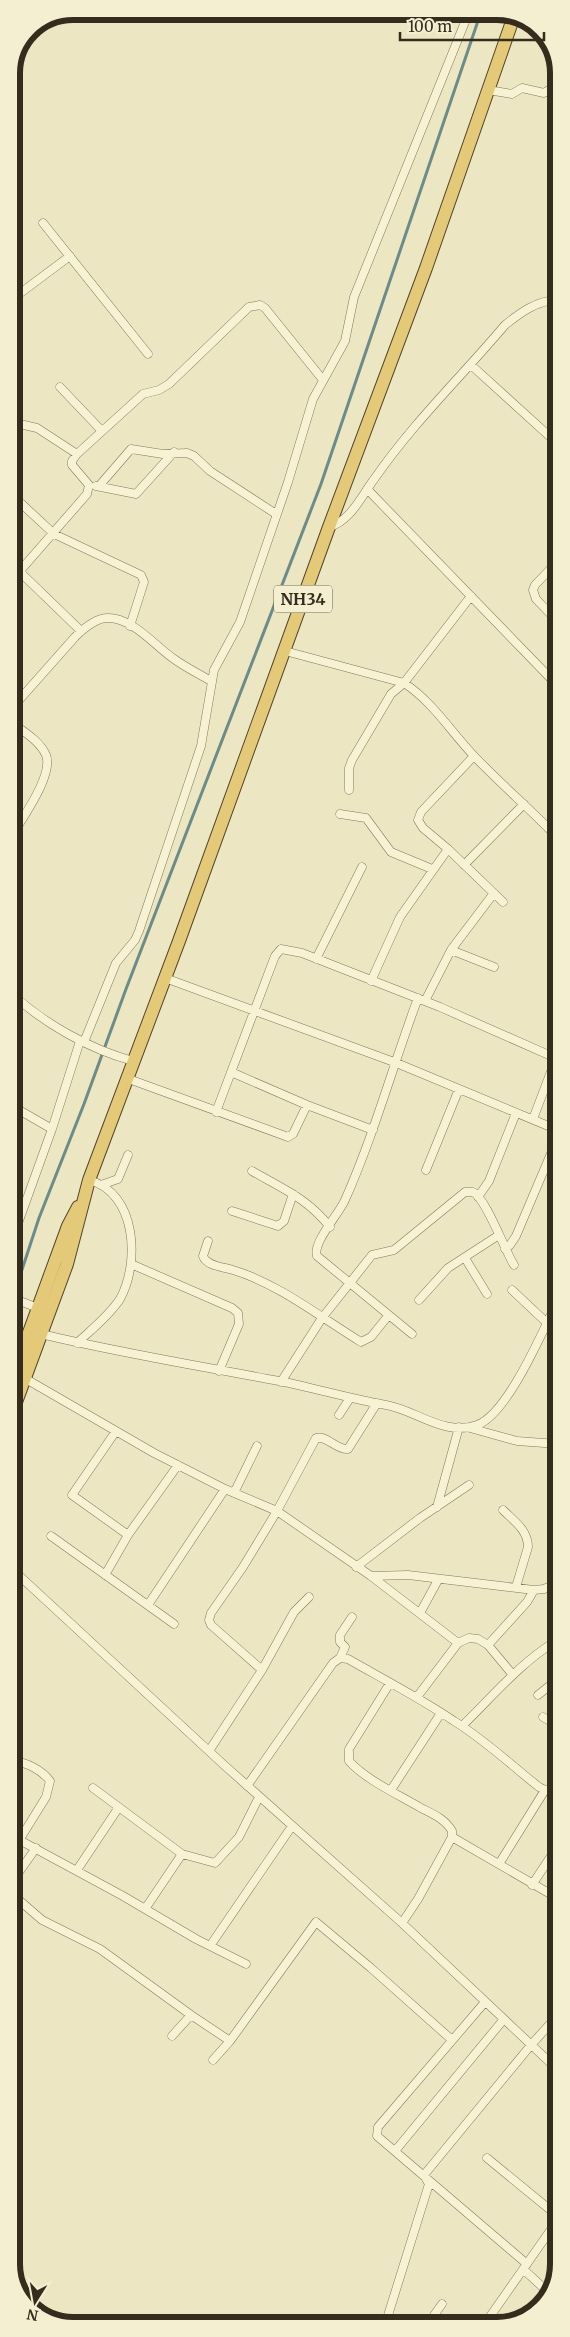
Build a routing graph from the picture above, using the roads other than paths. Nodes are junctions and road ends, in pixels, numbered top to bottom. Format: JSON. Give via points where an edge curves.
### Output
{"nodes":[{"id":1,"x":466,"y":20,"type":"edge"},
{"id":2,"x":512,"y":22,"type":"edge"},
{"id":3,"x":550,"y":89,"type":"edge"},
{"id":4,"x":488,"y":90,"type":"junction"},
{"id":5,"x":42,"y":222,"type":"dead end"},
{"id":6,"x":70,"y":256,"type":"junction"},
{"id":7,"x":20,"y":293,"type":"edge"},
{"id":8,"x":550,"y":300,"type":"edge"},
{"id":9,"x":148,"y":354,"type":"dead end"},
{"id":10,"x":471,"y":365,"type":"junction"},
{"id":11,"x":323,"y":380,"type":"junction"},
{"id":12,"x":60,"y":387,"type":"dead end"},
{"id":13,"x":20,"y":424,"type":"edge"},
{"id":14,"x":101,"y":430,"type":"junction"},
{"id":15,"x":550,"y":437,"type":"edge"},
{"id":16,"x":174,"y":452,"type":"junction"},
{"id":17,"x":77,"y":454,"type":"junction"},
{"id":18,"x":89,"y":485,"type":"junction"},
{"id":19,"x":99,"y":486,"type":"junction"},
{"id":20,"x":367,"y":489,"type":"junction"},
{"id":21,"x":20,"y":502,"type":"edge"},
{"id":22,"x":276,"y":514,"type":"junction"},
{"id":23,"x":329,"y":526,"type":"junction"},
{"id":24,"x":54,"y":534,"type":"junction"},
{"id":25,"x":550,"y":570,"type":"edge"},
{"id":26,"x":20,"y":572,"type":"joint"},
{"id":27,"x":471,"y":596,"type":"junction"},
{"id":28,"x":550,"y":613,"type":"edge"},
{"id":29,"x":130,"y":626,"type":"junction"},
{"id":30,"x":81,"y":631,"type":"junction"},
{"id":31,"x":284,"y":651,"type":"junction"},
{"id":32,"x":550,"y":678,"type":"edge"},
{"id":33,"x":211,"y":681,"type":"junction"},
{"id":34,"x":404,"y":683,"type":"junction"},
{"id":35,"x":20,"y":699,"type":"edge"},
{"id":36,"x":20,"y":732,"type":"edge"},
{"id":37,"x":474,"y":756,"type":"junction"},
{"id":38,"x":349,"y":790,"type":"dead end"},
{"id":39,"x":524,"y":804,"type":"junction"},
{"id":40,"x":340,"y":814,"type":"dead end"},
{"id":41,"x":20,"y":822,"type":"edge"},
{"id":42,"x":549,"y":829,"type":"edge"},
{"id":43,"x":448,"y":849,"type":"junction"},
{"id":44,"x":464,"y":865,"type":"junction"},
{"id":45,"x":362,"y":866,"type":"dead end"},
{"id":46,"x":432,"y":870,"type":"junction"},
{"id":47,"x":494,"y":893,"type":"junction"},
{"id":48,"x":503,"y":902,"type":"dead end"},
{"id":49,"x":451,"y":950,"type":"junction"},
{"id":50,"x":316,"y":959,"type":"junction"},
{"id":51,"x":494,"y":967,"type":"dead end"},
{"id":52,"x":165,"y":978,"type":"junction"},
{"id":53,"x":371,"y":981,"type":"junction"},
{"id":54,"x":421,"y":1000,"type":"junction"},
{"id":55,"x":20,"y":1001,"type":"edge"},
{"id":56,"x":254,"y":1009,"type":"junction"},
{"id":57,"x":82,"y":1042,"type":"junction"},
{"id":58,"x":550,"y":1053,"type":"edge"},
{"id":59,"x":133,"y":1061,"type":"junction"},
{"id":60,"x":394,"y":1062,"type":"junction"},
{"id":61,"x":231,"y":1072,"type":"junction"},
{"id":62,"x":550,"y":1074,"type":"edge"},
{"id":63,"x":126,"y":1078,"type":"junction"},
{"id":64,"x":459,"y":1088,"type":"junction"},
{"id":65,"x":307,"y":1105,"type":"junction"},
{"id":66,"x":20,"y":1111,"type":"edge"},
{"id":67,"x":216,"y":1112,"type":"junction"},
{"id":68,"x":516,"y":1112,"type":"junction"},
{"id":69,"x":533,"y":1119,"type":"junction"},
{"id":70,"x":550,"y":1126,"type":"edge"},
{"id":71,"x":52,"y":1130,"type":"junction"},
{"id":72,"x":373,"y":1130,"type":"junction"},
{"id":73,"x":128,"y":1155,"type":"dead end"},
{"id":74,"x":550,"y":1157,"type":"edge"},
{"id":75,"x":426,"y":1170,"type":"dead end"},
{"id":76,"x":252,"y":1171,"type":"dead end"},
{"id":77,"x":95,"y":1182,"type":"junction"},
{"id":78,"x":293,"y":1194,"type":"junction"},
{"id":79,"x":478,"y":1197,"type":"junction"},
{"id":80,"x":82,"y":1204,"type":"junction"},
{"id":81,"x":232,"y":1211,"type":"dead end"},
{"id":82,"x":20,"y":1218,"type":"edge"},
{"id":83,"x":330,"y":1227,"type":"junction"},
{"id":84,"x":499,"y":1236,"type":"junction"},
{"id":85,"x":208,"y":1242,"type":"dead end"},
{"id":86,"x":505,"y":1250,"type":"junction"},
{"id":87,"x":465,"y":1258,"type":"junction"},
{"id":88,"x":131,"y":1264,"type":"junction"},
{"id":89,"x":514,"y":1266,"type":"dead end"},
{"id":90,"x":350,"y":1282,"type":"junction"},
{"id":91,"x":512,"y":1290,"type":"dead end"},
{"id":92,"x":487,"y":1294,"type":"dead end"},
{"id":93,"x":419,"y":1300,"type":"dead end"},
{"id":94,"x":20,"y":1301,"type":"edge"},
{"id":95,"x":33,"y":1307,"type":"junction"},
{"id":96,"x":388,"y":1316,"type":"junction"},
{"id":97,"x":550,"y":1316,"type":"edge"},
{"id":98,"x":322,"y":1318,"type":"junction"},
{"id":99,"x":546,"y":1324,"type":"junction"},
{"id":100,"x":41,"y":1334,"type":"junction"},
{"id":101,"x":412,"y":1334,"type":"dead end"},
{"id":102,"x":77,"y":1343,"type":"junction"},
{"id":103,"x":20,"y":1352,"type":"edge"},
{"id":104,"x":219,"y":1371,"type":"junction"},
{"id":105,"x":26,"y":1379,"type":"junction"},
{"id":106,"x":282,"y":1382,"type":"junction"},
{"id":107,"x":20,"y":1394,"type":"edge"},
{"id":108,"x":350,"y":1398,"type":"junction"},
{"id":109,"x":377,"y":1403,"type":"junction"},
{"id":110,"x":339,"y":1415,"type":"dead end"},
{"id":111,"x":459,"y":1427,"type":"junction"},
{"id":112,"x":468,"y":1427,"type":"junction"},
{"id":113,"x":116,"y":1431,"type":"junction"},
{"id":114,"x":550,"y":1443,"type":"edge"},
{"id":115,"x":257,"y":1446,"type":"dead end"},
{"id":116,"x":178,"y":1465,"type":"junction"},
{"id":117,"x":469,"y":1485,"type":"dead end"},
{"id":118,"x":225,"y":1489,"type":"junction"},
{"id":119,"x":234,"y":1493,"type":"junction"},
{"id":120,"x":436,"y":1507,"type":"junction"},
{"id":121,"x":504,"y":1510,"type":"dead end"},
{"id":122,"x":277,"y":1511,"type":"junction"},
{"id":123,"x":128,"y":1535,"type":"junction"},
{"id":124,"x":51,"y":1536,"type":"dead end"},
{"id":125,"x":356,"y":1567,"type":"junction"},
{"id":126,"x":105,"y":1575,"type":"junction"},
{"id":127,"x":20,"y":1576,"type":"edge"},
{"id":128,"x":371,"y":1576,"type":"junction"},
{"id":129,"x":438,"y":1580,"type":"junction"},
{"id":130,"x":550,"y":1586,"type":"edge"},
{"id":131,"x":516,"y":1587,"type":"junction"},
{"id":132,"x":534,"y":1590,"type":"junction"},
{"id":133,"x":308,"y":1597,"type":"dead end"},
{"id":134,"x":148,"y":1605,"type":"junction"},
{"id":135,"x":420,"y":1612,"type":"junction"},
{"id":136,"x":352,"y":1617,"type":"dead end"},
{"id":137,"x":174,"y":1624,"type":"dead end"},
{"id":138,"x":458,"y":1643,"type":"junction"},
{"id":139,"x":488,"y":1645,"type":"junction"},
{"id":140,"x":550,"y":1645,"type":"edge"},
{"id":141,"x":340,"y":1658,"type":"junction"},
{"id":142,"x":262,"y":1670,"type":"junction"},
{"id":143,"x":513,"y":1675,"type":"junction"},
{"id":144,"x":390,"y":1683,"type":"junction"},
{"id":145,"x":550,"y":1685,"type":"edge"},
{"id":146,"x":538,"y":1695,"type":"dead end"},
{"id":147,"x":417,"y":1697,"type":"junction"},
{"id":148,"x":441,"y":1713,"type":"junction"},
{"id":149,"x":543,"y":1717,"type":"dead end"},
{"id":150,"x":550,"y":1721,"type":"edge"},
{"id":151,"x":462,"y":1726,"type":"junction"},
{"id":152,"x":209,"y":1751,"type":"junction"},
{"id":153,"x":20,"y":1763,"type":"edge"},
{"id":154,"x":247,"y":1786,"type":"junction"},
{"id":155,"x":93,"y":1788,"type":"dead end"},
{"id":156,"x":550,"y":1789,"type":"edge"},
{"id":157,"x":391,"y":1790,"type":"junction"},
{"id":158,"x":545,"y":1790,"type":"junction"},
{"id":159,"x":259,"y":1797,"type":"junction"},
{"id":160,"x":117,"y":1810,"type":"dead end"},
{"id":161,"x":292,"y":1826,"type":"junction"},
{"id":162,"x":20,"y":1832,"type":"edge"},
{"id":163,"x":452,"y":1837,"type":"junction"},
{"id":164,"x":20,"y":1839,"type":"edge"},
{"id":165,"x":36,"y":1848,"type":"junction"},
{"id":166,"x":182,"y":1854,"type":"junction"},
{"id":167,"x":550,"y":1857,"type":"edge"},
{"id":168,"x":499,"y":1864,"type":"junction"},
{"id":169,"x":77,"y":1870,"type":"junction"},
{"id":170,"x":20,"y":1871,"type":"edge"},
{"id":171,"x":532,"y":1885,"type":"junction"},
{"id":172,"x":550,"y":1895,"type":"edge"},
{"id":173,"x":20,"y":1901,"type":"edge"},
{"id":174,"x":145,"y":1909,"type":"junction"},
{"id":175,"x":402,"y":1923,"type":"junction"},
{"id":176,"x":210,"y":1946,"type":"junction"},
{"id":177,"x":246,"y":1964,"type":"dead end"},
{"id":178,"x":485,"y":2002,"type":"junction"},
{"id":179,"x":191,"y":2015,"type":"junction"},
{"id":180,"x":504,"y":2020,"type":"junction"},
{"id":181,"x":550,"y":2024,"type":"edge"},
{"id":182,"x":172,"y":2036,"type":"dead end"},
{"id":183,"x":452,"y":2040,"type":"junction"},
{"id":184,"x":230,"y":2041,"type":"junction"},
{"id":185,"x":531,"y":2045,"type":"junction"},
{"id":186,"x":214,"y":2060,"type":"dead end"},
{"id":187,"x":550,"y":2063,"type":"edge"},
{"id":188,"x":395,"y":2151,"type":"junction"},
{"id":189,"x":487,"y":2158,"type":"dead end"},
{"id":190,"x":424,"y":2175,"type":"junction"},
{"id":191,"x":550,"y":2210,"type":"edge"},
{"id":192,"x":550,"y":2231,"type":"edge"},
{"id":193,"x":525,"y":2266,"type":"junction"},
{"id":194,"x":544,"y":2288,"type":"edge"},
{"id":195,"x":442,"y":2304,"type":"dead end"},
{"id":196,"x":387,"y":2317,"type":"edge"},
{"id":197,"x":433,"y":2317,"type":"edge"},
{"id":198,"x":490,"y":2317,"type":"edge"}],
"edges":[{"from":1,"to":11,"type":"street","via":[[354,297],[345,341]]},
{"from":2,"to":4,"type":"highway","number":"NH34"},
{"from":3,"to":4,"type":"street","via":[[544,93],[522,88],[512,94]]},
{"from":4,"to":23,"type":"highway","number":"NH34","via":[[426,268]]},
{"from":5,"to":6,"type":"street"},
{"from":6,"to":7,"type":"street"},
{"from":6,"to":9,"type":"street"},
{"from":8,"to":10,"type":"street","via":[[525,310],[505,325]]},
{"from":10,"to":15,"type":"street"},
{"from":10,"to":20,"type":"street","via":[[388,459]]},
{"from":11,"to":14,"type":"street","via":[[265,308],[255,305],[164,388],[143,394]]},
{"from":11,"to":22,"type":"street","via":[[313,399]]},
{"from":12,"to":14,"type":"street"},
{"from":13,"to":17,"type":"street","via":[[36,428]]},
{"from":14,"to":17,"type":"street"},
{"from":16,"to":19,"type":"street","via":[[131,449]]},
{"from":16,"to":19,"type":"street","via":[[136,494]]},
{"from":16,"to":22,"type":"street","via":[[194,456],[210,471]]},
{"from":17,"to":18,"type":"street","via":[[72,461],[73,468]]},
{"from":18,"to":19,"type":"street"},
{"from":18,"to":24,"type":"street","via":[[84,499]]},
{"from":20,"to":23,"type":"street","via":[[354,509],[338,524]]},
{"from":20,"to":27,"type":"street"},
{"from":21,"to":24,"type":"street"},
{"from":22,"to":33,"type":"street","via":[[240,622],[217,661]]},
{"from":23,"to":31,"type":"highway","number":"NH34"},
{"from":24,"to":26,"type":"street"},
{"from":24,"to":29,"type":"street","via":[[141,575],[144,579]]},
{"from":25,"to":28,"type":"street","via":[[536,585],[533,595]]},
{"from":26,"to":30,"type":"street"},
{"from":27,"to":32,"type":"street"},
{"from":27,"to":34,"type":"street"},
{"from":29,"to":30,"type":"street","via":[[108,618]]},
{"from":29,"to":33,"type":"street","via":[[174,660]]},
{"from":30,"to":35,"type":"street"},
{"from":31,"to":34,"type":"street"},
{"from":31,"to":52,"type":"highway","number":"NH34"},
{"from":33,"to":57,"type":"street","via":[[201,746],[135,940],[116,963]]},
{"from":34,"to":37,"type":"street","via":[[425,698]]},
{"from":34,"to":38,"type":"street","via":[[391,694],[352,760]]},
{"from":36,"to":41,"type":"street","via":[[39,745],[48,765],[45,777]]},
{"from":37,"to":39,"type":"street"},
{"from":37,"to":43,"type":"street","via":[[431,800],[418,820]]},
{"from":39,"to":42,"type":"street"},
{"from":39,"to":44,"type":"street"},
{"from":40,"to":46,"type":"street","via":[[366,818],[391,852]]},
{"from":43,"to":44,"type":"street"},
{"from":43,"to":46,"type":"street"},
{"from":44,"to":47,"type":"street"},
{"from":45,"to":50,"type":"street"},
{"from":46,"to":53,"type":"street","via":[[400,917]]},
{"from":47,"to":48,"type":"street"},
{"from":47,"to":49,"type":"street"},
{"from":49,"to":51,"type":"street"},
{"from":49,"to":54,"type":"street"},
{"from":50,"to":53,"type":"street"},
{"from":50,"to":56,"type":"street","via":[[281,949],[275,956]]},
{"from":52,"to":56,"type":"street"},
{"from":52,"to":59,"type":"highway","number":"NH34"},
{"from":53,"to":54,"type":"street"},
{"from":54,"to":58,"type":"street"},
{"from":54,"to":60,"type":"street"},
{"from":55,"to":57,"type":"street"},
{"from":56,"to":60,"type":"street"},
{"from":56,"to":61,"type":"street"},
{"from":57,"to":59,"type":"street"},
{"from":57,"to":71,"type":"street"},
{"from":59,"to":63,"type":"highway","number":"NH34"},
{"from":60,"to":64,"type":"street"},
{"from":60,"to":72,"type":"street"},
{"from":61,"to":65,"type":"street"},
{"from":61,"to":67,"type":"street"},
{"from":62,"to":69,"type":"street"},
{"from":63,"to":67,"type":"street"},
{"from":63,"to":77,"type":"highway","number":"NH34"},
{"from":64,"to":68,"type":"street"},
{"from":64,"to":75,"type":"street"},
{"from":65,"to":67,"type":"street","via":[[288,1138]]},
{"from":65,"to":72,"type":"street"},
{"from":66,"to":71,"type":"street"},
{"from":68,"to":69,"type":"street"},
{"from":68,"to":79,"type":"street","via":[[489,1181]]},
{"from":69,"to":70,"type":"street"},
{"from":71,"to":82,"type":"street"},
{"from":72,"to":83,"type":"street","via":[[345,1201]]},
{"from":73,"to":77,"type":"street","via":[[118,1179]]},
{"from":74,"to":86,"type":"street","via":[[516,1236]]},
{"from":76,"to":78,"type":"street"},
{"from":77,"to":80,"type":"highway","number":"NH34"},
{"from":77,"to":88,"type":"street","via":[[121,1206],[132,1237]]},
{"from":78,"to":81,"type":"street","via":[[284,1221],[278,1226]]},
{"from":78,"to":83,"type":"street","via":[[316,1209]]},
{"from":79,"to":84,"type":"street"},
{"from":79,"to":90,"type":"street","via":[[472,1192],[464,1192],[394,1250],[372,1255]]},
{"from":80,"to":95,"type":"highway","number":"NH34","via":[[75,1210]]},
{"from":80,"to":100,"type":"highway","number":"NH34","via":[[67,1264]]},
{"from":83,"to":90,"type":"street","via":[[319,1240],[315,1252]]},
{"from":84,"to":86,"type":"street"},
{"from":84,"to":87,"type":"street"},
{"from":85,"to":98,"type":"street","via":[[203,1256],[208,1263],[261,1281]]},
{"from":86,"to":89,"type":"street"},
{"from":87,"to":92,"type":"street"},
{"from":87,"to":93,"type":"street","via":[[448,1268]]},
{"from":88,"to":102,"type":"street","via":[[118,1301]]},
{"from":88,"to":104,"type":"street","via":[[238,1313],[238,1324]]},
{"from":90,"to":96,"type":"street"},
{"from":90,"to":98,"type":"street"},
{"from":91,"to":99,"type":"street"},
{"from":94,"to":95,"type":"street"},
{"from":95,"to":103,"type":"highway","number":"NH34"},
{"from":96,"to":98,"type":"street","via":[[371,1337],[361,1342]]},
{"from":96,"to":101,"type":"street"},
{"from":97,"to":99,"type":"street"},
{"from":98,"to":106,"type":"street"},
{"from":99,"to":112,"type":"street","via":[[508,1396],[485,1421]]},
{"from":100,"to":102,"type":"street"},
{"from":100,"to":105,"type":"highway","number":"NH34"},
{"from":102,"to":104,"type":"street"},
{"from":104,"to":106,"type":"street"},
{"from":105,"to":107,"type":"highway","number":"NH34"},
{"from":105,"to":113,"type":"street"},
{"from":106,"to":108,"type":"street"},
{"from":108,"to":109,"type":"street"},
{"from":108,"to":110,"type":"street"},
{"from":109,"to":111,"type":"street","via":[[407,1410],[448,1427]]},
{"from":109,"to":122,"type":"street","via":[[348,1449],[344,1450],[322,1437],[316,1438]]},
{"from":111,"to":112,"type":"street"},
{"from":111,"to":120,"type":"street"},
{"from":112,"to":114,"type":"street","via":[[518,1441]]},
{"from":113,"to":116,"type":"street"},
{"from":113,"to":123,"type":"street","via":[[72,1496]]},
{"from":115,"to":119,"type":"street"},
{"from":116,"to":118,"type":"street"},
{"from":116,"to":123,"type":"street"},
{"from":117,"to":120,"type":"street"},
{"from":118,"to":119,"type":"street"},
{"from":118,"to":134,"type":"street"},
{"from":119,"to":122,"type":"street"},
{"from":120,"to":125,"type":"street"},
{"from":121,"to":131,"type":"street","via":[[523,1529],[528,1540]]},
{"from":122,"to":125,"type":"street"},
{"from":122,"to":142,"type":"street","via":[[209,1620]]},
{"from":123,"to":126,"type":"street"},
{"from":124,"to":126,"type":"street"},
{"from":125,"to":128,"type":"street"},
{"from":126,"to":134,"type":"street"},
{"from":127,"to":152,"type":"street"},
{"from":128,"to":129,"type":"street","via":[[408,1575]]},
{"from":128,"to":135,"type":"street"},
{"from":129,"to":131,"type":"street"},
{"from":129,"to":135,"type":"street"},
{"from":130,"to":132,"type":"street"},
{"from":131,"to":132,"type":"street"},
{"from":132,"to":139,"type":"street"},
{"from":133,"to":142,"type":"street","via":[[294,1612]]},
{"from":134,"to":137,"type":"street"},
{"from":135,"to":138,"type":"street"},
{"from":136,"to":141,"type":"street","via":[[340,1635],[340,1642],[345,1647]]},
{"from":138,"to":139,"type":"street","via":[[469,1638]]},
{"from":138,"to":147,"type":"street"},
{"from":139,"to":143,"type":"street"},
{"from":140,"to":143,"type":"street"},
{"from":141,"to":144,"type":"street","via":[[348,1659]]},
{"from":141,"to":154,"type":"street","via":[[333,1663]]},
{"from":142,"to":152,"type":"street"},
{"from":143,"to":151,"type":"street"},
{"from":144,"to":147,"type":"street"},
{"from":144,"to":157,"type":"street","via":[[350,1749],[349,1761]]},
{"from":145,"to":146,"type":"street"},
{"from":147,"to":148,"type":"street"},
{"from":148,"to":151,"type":"street"},
{"from":148,"to":157,"type":"street"},
{"from":149,"to":150,"type":"street"},
{"from":151,"to":158,"type":"street"},
{"from":152,"to":154,"type":"street"},
{"from":153,"to":162,"type":"street","via":[[50,1781],[46,1797]]},
{"from":154,"to":159,"type":"street"},
{"from":155,"to":166,"type":"street"},
{"from":156,"to":158,"type":"street"},
{"from":157,"to":163,"type":"street","via":[[442,1820],[452,1831]]},
{"from":158,"to":168,"type":"street"},
{"from":159,"to":161,"type":"street"},
{"from":159,"to":166,"type":"street","via":[[239,1837],[215,1863]]},
{"from":160,"to":169,"type":"street"},
{"from":161,"to":175,"type":"street"},
{"from":161,"to":176,"type":"street"},
{"from":163,"to":168,"type":"street"},
{"from":163,"to":175,"type":"street"},
{"from":164,"to":165,"type":"street"},
{"from":165,"to":169,"type":"street"},
{"from":165,"to":170,"type":"street"},
{"from":166,"to":174,"type":"street"},
{"from":167,"to":171,"type":"street"},
{"from":168,"to":171,"type":"street"},
{"from":169,"to":174,"type":"street"},
{"from":171,"to":172,"type":"street"},
{"from":173,"to":179,"type":"street","via":[[42,1920],[100,1949]]},
{"from":174,"to":176,"type":"street"},
{"from":175,"to":178,"type":"street"},
{"from":176,"to":177,"type":"street"},
{"from":178,"to":180,"type":"street"},
{"from":178,"to":183,"type":"street"},
{"from":179,"to":182,"type":"street"},
{"from":179,"to":184,"type":"street"},
{"from":180,"to":185,"type":"street"},
{"from":180,"to":188,"type":"street"},
{"from":181,"to":185,"type":"street"},
{"from":183,"to":184,"type":"street","via":[[316,1922]]},
{"from":183,"to":188,"type":"street","via":[[378,2127],[377,2136]]},
{"from":184,"to":186,"type":"street"},
{"from":185,"to":187,"type":"street"},
{"from":185,"to":190,"type":"street"},
{"from":188,"to":190,"type":"street"},
{"from":189,"to":191,"type":"street"},
{"from":190,"to":193,"type":"street"},
{"from":190,"to":196,"type":"street","via":[[428,2184]]},
{"from":192,"to":193,"type":"street"},
{"from":193,"to":194,"type":"street"},
{"from":193,"to":198,"type":"street"},
{"from":195,"to":197,"type":"street"}]}
